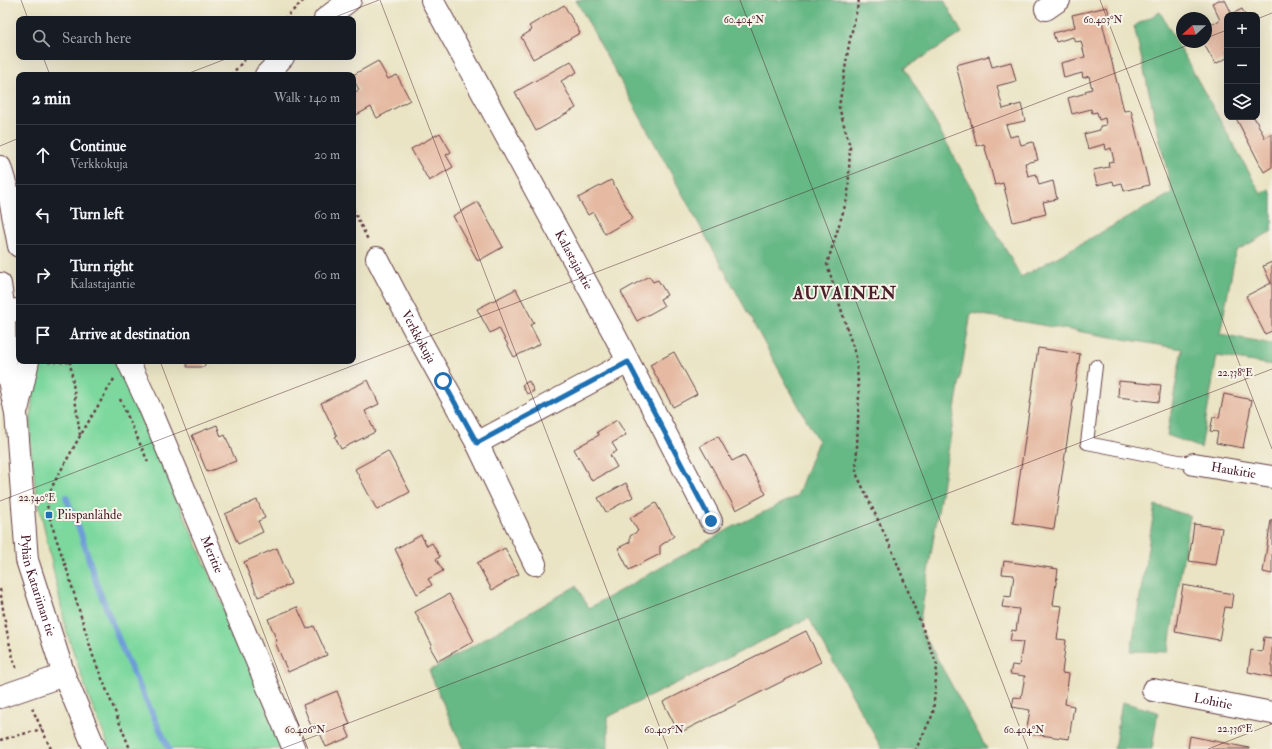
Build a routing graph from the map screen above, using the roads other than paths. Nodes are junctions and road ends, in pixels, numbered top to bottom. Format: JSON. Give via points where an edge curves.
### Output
{"nodes":[{"id":1,"x":350,"y":0,"type":"edge"},
{"id":2,"x":432,"y":0,"type":"edge"},
{"id":3,"x":329,"y":16,"type":"edge"},
{"id":4,"x":280,"y":60,"type":"edge"},
{"id":5,"x":269,"y":72,"type":"edge"},
{"id":6,"x":0,"y":167,"type":"edge"},
{"id":7,"x":16,"y":230,"type":"edge"},
{"id":8,"x":377,"y":258,"type":"road end"},
{"id":9,"x":0,"y":284,"type":"edge"},
{"id":10,"x":12,"y":311,"type":"edge"},
{"id":11,"x":628,"y":362,"type":"junction"},
{"id":12,"x":27,"y":364,"type":"edge"},
{"id":13,"x":1096,"y":366,"type":"dead end"},
{"id":14,"x":122,"y":368,"type":"edge"},
{"id":15,"x":16,"y":413,"type":"junction"},
{"id":16,"x":477,"y":443,"type":"junction"},
{"id":17,"x":1194,"y":464,"type":"joint"},
{"id":18,"x":1272,"y":477,"type":"edge"},
{"id":19,"x":711,"y":521,"type":"dead end"},
{"id":20,"x":535,"y":564,"type":"dead end"},
{"id":21,"x":64,"y":675,"type":"junction"},
{"id":22,"x":1153,"y":690,"type":"dead end"},
{"id":23,"x":0,"y":697,"type":"edge"},
{"id":24,"x":1272,"y":713,"type":"edge"},
{"id":25,"x":95,"y":749,"type":"edge"},
{"id":26,"x":294,"y":749,"type":"edge"}],
"edges":[{"from":1,"to":3,"type":"street"},
{"from":2,"to":11,"type":"street","name":"Kalastajantie"},
{"from":4,"to":5,"type":"street"},
{"from":6,"to":7,"type":"street"},
{"from":8,"to":16,"type":"street","name":"Verkkokuja"},
{"from":9,"to":10,"type":"street","name":"Pyhän Katariinan tie"},
{"from":10,"to":15,"type":"street","name":"Pyhän Katariinan tie","via":[[5,362]]},
{"from":11,"to":16,"type":"street"},
{"from":11,"to":19,"type":"street","name":"Kalastajantie"},
{"from":12,"to":15,"type":"street","name":"Pyhän Katariinan tie"},
{"from":13,"to":17,"type":"lane","via":[[1087,443]]},
{"from":14,"to":26,"type":"street","name":"Meritie","via":[[150,408]]},
{"from":15,"to":21,"type":"street","name":"Pyhän Katariinan tie","via":[[27,560]]},
{"from":16,"to":20,"type":"street","name":"Verkkokuja"},
{"from":17,"to":18,"type":"street","name":"Haukitie"},
{"from":21,"to":23,"type":"street"},
{"from":21,"to":25,"type":"street","name":"Pyhän Katariinan tie"},
{"from":22,"to":24,"type":"street","name":"Lohitie"}]}
